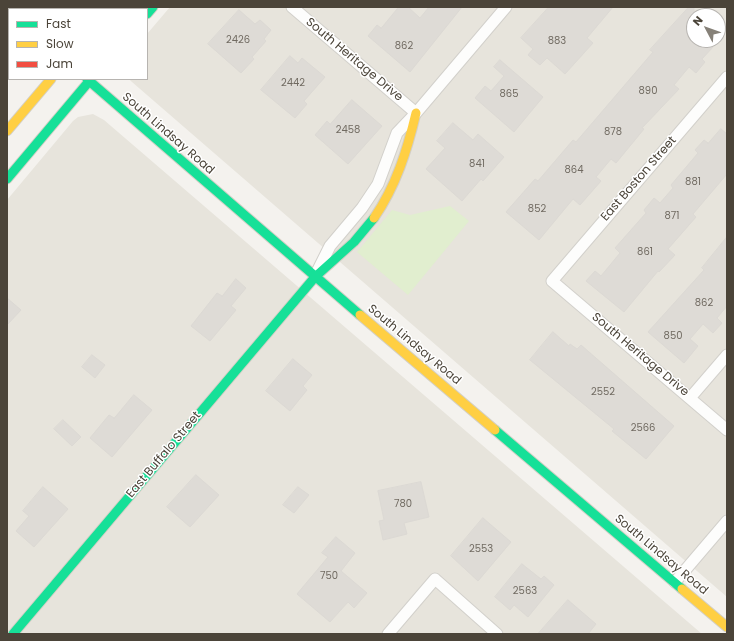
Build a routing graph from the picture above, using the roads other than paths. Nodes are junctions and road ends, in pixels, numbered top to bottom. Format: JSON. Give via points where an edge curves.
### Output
{"nodes":[{"id":1,"x":292,"y":7,"type":"edge"},
{"id":2,"x":506,"y":7,"type":"edge"},
{"id":3,"x":727,"y":77,"type":"edge"},
{"id":4,"x":50,"y":80,"type":"edge"},
{"id":5,"x":89,"y":80,"type":"edge"},
{"id":6,"x":416,"y":113,"type":"junction"},
{"id":7,"x":7,"y":131,"type":"edge"},
{"id":8,"x":7,"y":179,"type":"edge"},
{"id":9,"x":315,"y":277,"type":"junction"},
{"id":10,"x":552,"y":281,"type":"joint"},
{"id":11,"x":727,"y":355,"type":"edge"},
{"id":12,"x":690,"y":398,"type":"junction"},
{"id":13,"x":727,"y":430,"type":"edge"},
{"id":14,"x":727,"y":521,"type":"edge"},
{"id":15,"x":675,"y":582,"type":"junction"},
{"id":16,"x":727,"y":627,"type":"edge"},
{"id":17,"x":13,"y":634,"type":"edge"},
{"id":18,"x":388,"y":634,"type":"edge"},
{"id":19,"x":497,"y":634,"type":"edge"}],
"edges":[{"from":1,"to":6,"type":"street","name":"South Heritage Drive"},
{"from":2,"to":6,"type":"street","name":"East Buffalo Street"},
{"from":3,"to":10,"type":"street","name":"East Boston Street"},
{"from":4,"to":7,"type":"main road"},
{"from":5,"to":8,"type":"main road"},
{"from":5,"to":9,"type":"main road","name":"South Lindsay Road"},
{"from":6,"to":9,"type":"street","name":"East Buffalo Street","via":[[397,133],[378,184],[362,208],[330,246]]},
{"from":6,"to":9,"type":"main road","name":"East Buffalo Street","via":[[401,171],[383,207],[342,256]]},
{"from":9,"to":15,"type":"main road","name":"South Lindsay Road"},
{"from":9,"to":17,"type":"main road","name":"East Buffalo Street"},
{"from":10,"to":12,"type":"street","name":"South Heritage Drive"},
{"from":11,"to":12,"type":"street"},
{"from":12,"to":13,"type":"street","name":"South Heritage Drive"},
{"from":14,"to":15,"type":"street"},
{"from":15,"to":16,"type":"main road","name":"South Lindsay Road"},
{"from":18,"to":19,"type":"street","via":[[435,579]]}]}
